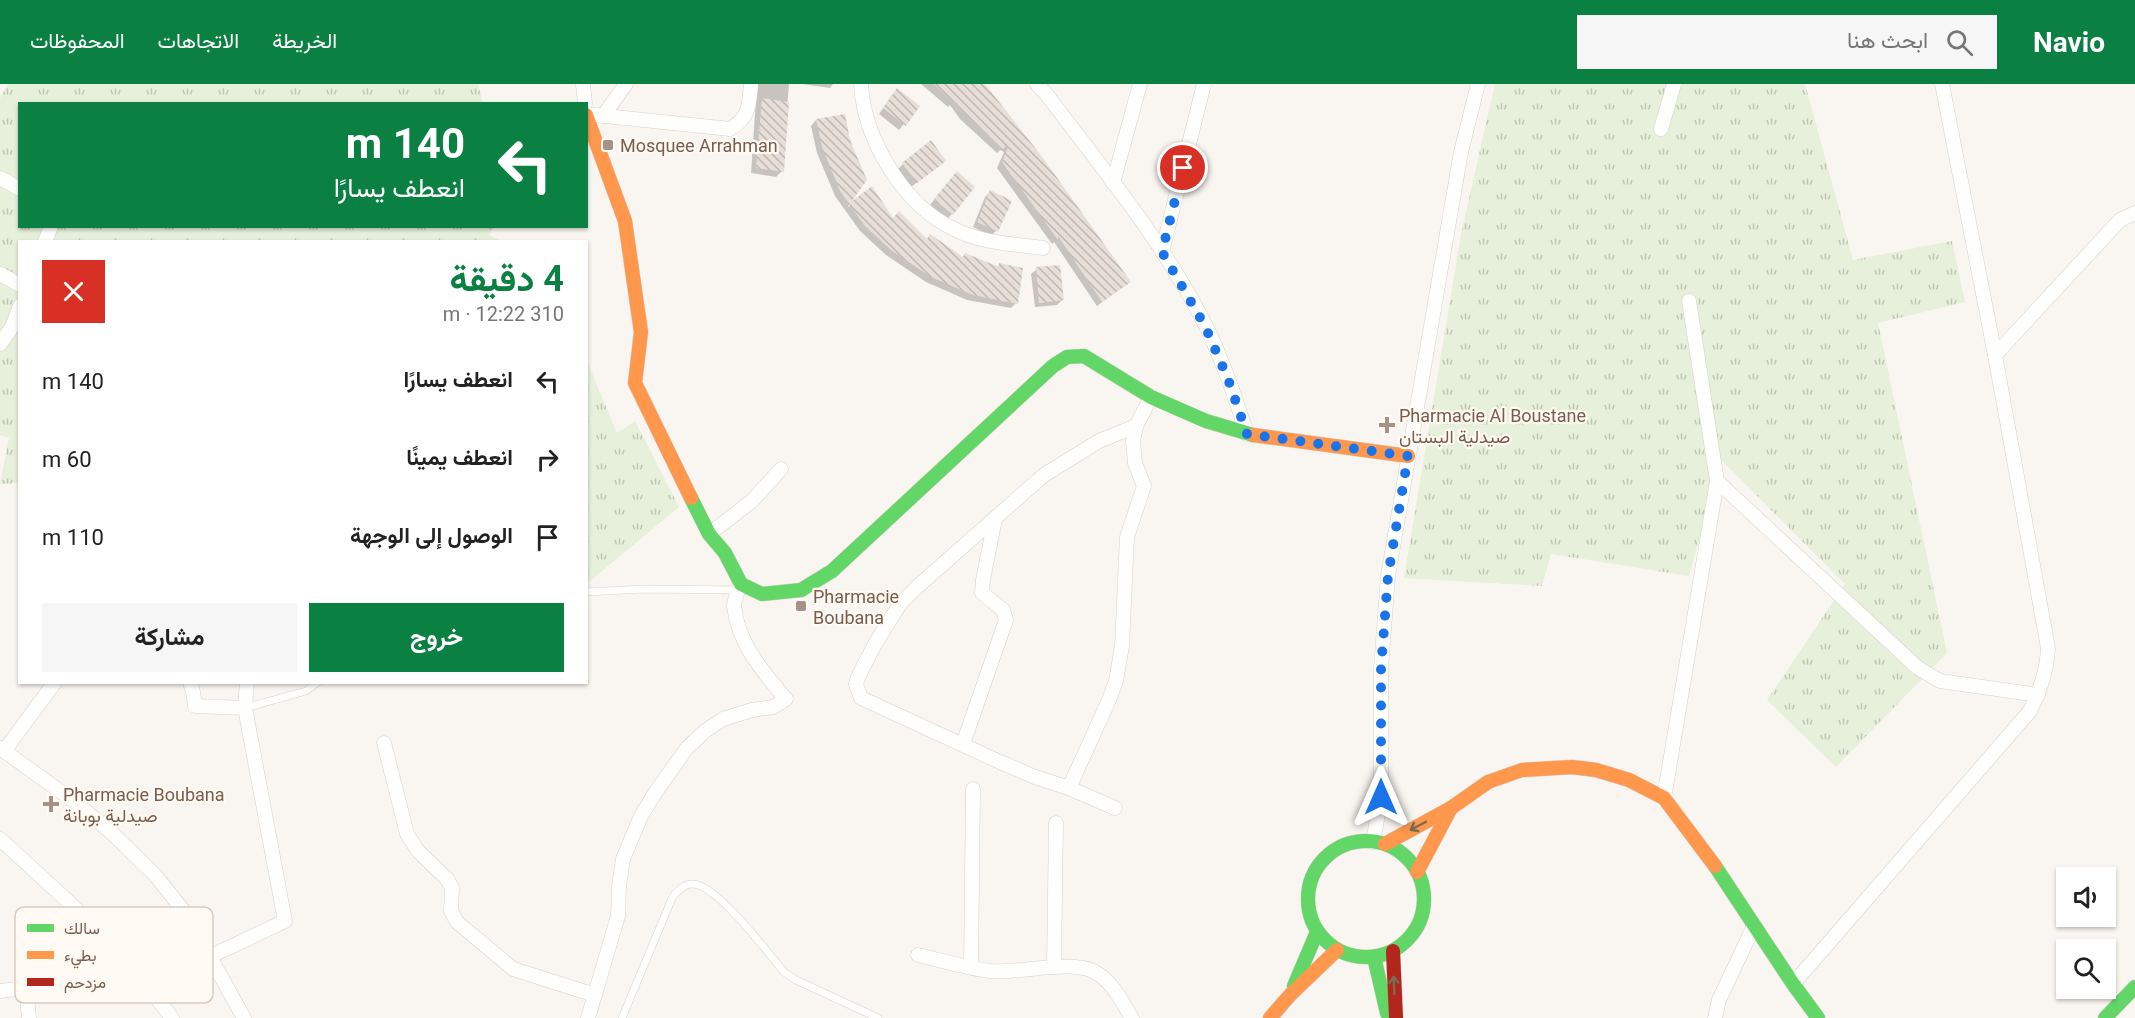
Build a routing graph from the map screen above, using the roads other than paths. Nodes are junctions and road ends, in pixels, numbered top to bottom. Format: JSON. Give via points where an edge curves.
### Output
{"nodes":[{"id":1,"x":583,"y":84,"type":"edge"},
{"id":2,"x":626,"y":84,"type":"edge"},
{"id":3,"x":751,"y":84,"type":"edge"},
{"id":4,"x":861,"y":84,"type":"edge"},
{"id":5,"x":1037,"y":84,"type":"edge"},
{"id":6,"x":1140,"y":84,"type":"edge"},
{"id":7,"x":1204,"y":84,"type":"edge"},
{"id":8,"x":1478,"y":84,"type":"edge"},
{"id":9,"x":1674,"y":84,"type":"edge"},
{"id":10,"x":1942,"y":84,"type":"edge"},
{"id":11,"x":1049,"y":89,"type":"edge"},
{"id":12,"x":585,"y":102,"type":"edge"},
{"id":13,"x":588,"y":115,"type":"edge"},
{"id":14,"x":603,"y":116,"type":"junction"},
{"id":15,"x":588,"y":120,"type":"edge"},
{"id":16,"x":1661,"y":129,"type":"dead end"},
{"id":17,"x":0,"y":178,"type":"edge"},
{"id":18,"x":1113,"y":183,"type":"junction"},
{"id":19,"x":18,"y":188,"type":"edge"},
{"id":20,"x":2135,"y":213,"type":"edge"},
{"id":21,"x":1043,"y":248,"type":"dead end"},
{"id":22,"x":1162,"y":252,"type":"junction"},
{"id":23,"x":0,"y":274,"type":"edge"},
{"id":24,"x":18,"y":284,"type":"edge"},
{"id":25,"x":1689,"y":301,"type":"dead end"},
{"id":26,"x":18,"y":311,"type":"edge"},
{"id":27,"x":0,"y":344,"type":"edge"},
{"id":28,"x":1995,"y":355,"type":"junction"},
{"id":29,"x":1151,"y":397,"type":"junction"},
{"id":30,"x":1136,"y":426,"type":"junction"},
{"id":31,"x":1247,"y":434,"type":"junction"},
{"id":32,"x":1408,"y":456,"type":"junction"},
{"id":33,"x":781,"y":469,"type":"dead end"},
{"id":34,"x":1717,"y":481,"type":"junction"},
{"id":35,"x":995,"y":519,"type":"junction"},
{"id":36,"x":709,"y":534,"type":"junction"},
{"id":37,"x":740,"y":587,"type":"junction"},
{"id":38,"x":588,"y":592,"type":"edge"},
{"id":39,"x":53,"y":684,"type":"edge"},
{"id":40,"x":191,"y":684,"type":"edge"},
{"id":41,"x":247,"y":684,"type":"edge"},
{"id":42,"x":315,"y":684,"type":"edge"},
{"id":43,"x":2038,"y":695,"type":"junction"},
{"id":44,"x":245,"y":708,"type":"junction"},
{"id":45,"x":384,"y":743,"type":"dead end"},
{"id":46,"x":963,"y":744,"type":"junction"},
{"id":47,"x":2,"y":750,"type":"edge"},
{"id":48,"x":1069,"y":788,"type":"junction"},
{"id":49,"x":974,"y":789,"type":"dead end"},
{"id":50,"x":1664,"y":798,"type":"junction"},
{"id":51,"x":1115,"y":808,"type":"dead end"},
{"id":52,"x":1451,"y":808,"type":"junction"},
{"id":53,"x":1056,"y":823,"type":"dead end"},
{"id":54,"x":5,"y":843,"type":"edge"},
{"id":55,"x":1379,"y":843,"type":"junction"},
{"id":56,"x":0,"y":859,"type":"edge"},
{"id":57,"x":1417,"y":872,"type":"junction"},
{"id":58,"x":74,"y":907,"type":"edge"},
{"id":59,"x":180,"y":907,"type":"edge"},
{"id":60,"x":1754,"y":926,"type":"junction"},
{"id":61,"x":1317,"y":932,"type":"junction"},
{"id":62,"x":1337,"y":950,"type":"junction"},
{"id":63,"x":1393,"y":951,"type":"junction"},
{"id":64,"x":213,"y":955,"type":"edge"},
{"id":65,"x":918,"y":955,"type":"dead end"},
{"id":66,"x":1374,"y":957,"type":"junction"},
{"id":67,"x":213,"y":964,"type":"edge"},
{"id":68,"x":971,"y":967,"type":"junction"},
{"id":69,"x":1054,"y":967,"type":"junction"},
{"id":70,"x":1793,"y":984,"type":"junction"},
{"id":71,"x":2135,"y":987,"type":"edge"},
{"id":72,"x":15,"y":989,"type":"edge"},
{"id":73,"x":0,"y":991,"type":"edge"},
{"id":74,"x":595,"y":994,"type":"junction"},
{"id":75,"x":1291,"y":994,"type":"junction"},
{"id":76,"x":28,"y":1003,"type":"edge"},
{"id":77,"x":160,"y":1003,"type":"edge"},
{"id":78,"x":29,"y":1018,"type":"edge"},
{"id":79,"x":171,"y":1018,"type":"edge"},
{"id":80,"x":244,"y":1018,"type":"edge"},
{"id":81,"x":588,"y":1018,"type":"edge"},
{"id":82,"x":622,"y":1018,"type":"edge"},
{"id":83,"x":878,"y":1018,"type":"edge"},
{"id":84,"x":1132,"y":1018,"type":"edge"},
{"id":85,"x":1270,"y":1018,"type":"edge"},
{"id":86,"x":1388,"y":1018,"type":"edge"},
{"id":87,"x":1396,"y":1018,"type":"edge"},
{"id":88,"x":1715,"y":1018,"type":"edge"},
{"id":89,"x":1818,"y":1018,"type":"edge"},
{"id":90,"x":2105,"y":1018,"type":"edge"}],
"edges":[{"from":1,"to":12,"type":"street"},
{"from":2,"to":14,"type":"street"},
{"from":3,"to":14,"type":"street","via":[[746,114],[730,129]]},
{"from":4,"to":21,"type":"street","via":[[862,102],[885,160],[923,208],[954,230],[990,241]]},
{"from":5,"to":11,"type":"street"},
{"from":6,"to":18,"type":"street"},
{"from":7,"to":22,"type":"street"},
{"from":8,"to":32,"type":"street","via":[[1461,152]]},
{"from":9,"to":16,"type":"street"},
{"from":10,"to":28,"type":"street"},
{"from":11,"to":18,"type":"street"},
{"from":13,"to":14,"type":"street"},
{"from":15,"to":36,"type":"street","via":[[625,221],[641,332],[635,383]]},
{"from":17,"to":19,"type":"street"},
{"from":18,"to":22,"type":"street"},
{"from":20,"to":28,"type":"street","via":[[2120,220]]},
{"from":22,"to":31,"type":"street","via":[[1205,326]]},
{"from":23,"to":24,"type":"street"},
{"from":25,"to":34,"type":"street"},
{"from":26,"to":27,"type":"street"},
{"from":28,"to":43,"type":"street","via":[[2048,648]]},
{"from":29,"to":30,"type":"street"},
{"from":29,"to":31,"type":"street"},
{"from":29,"to":37,"type":"street","via":[[1084,357],[1075,354],[1063,358],[832,571],[801,590],[762,594]]},
{"from":30,"to":35,"type":"street","via":[[1099,441],[1044,475]]},
{"from":30,"to":48,"type":"street","via":[[1135,463],[1144,486],[1127,537],[1119,662],[1109,700]]},
{"from":31,"to":32,"type":"street"},
{"from":32,"to":55,"type":"street","via":[[1388,576],[1381,669]]},
{"from":33,"to":36,"type":"street","via":[[752,501]]},
{"from":34,"to":43,"type":"street","via":[[1918,668],[1940,681]]},
{"from":34,"to":50,"type":"street"},
{"from":35,"to":46,"type":"street","via":[[982,593],[1003,610],[1006,620]]},
{"from":35,"to":46,"type":"street","via":[[900,604],[856,684],[861,698]]},
{"from":36,"to":37,"type":"street","via":[[725,554]]},
{"from":37,"to":38,"type":"lane"},
{"from":37,"to":74,"type":"street","via":[[734,605],[745,645],[786,699],[773,707],[723,719],[705,731],[687,748],[655,793],[623,859],[618,916]]},
{"from":39,"to":47,"type":"street"},
{"from":40,"to":44,"type":"street","via":[[195,706]]},
{"from":41,"to":44,"type":"street"},
{"from":42,"to":44,"type":"lane","via":[[306,691]]},
{"from":43,"to":70,"type":"street","via":[[2030,711]]},
{"from":44,"to":64,"type":"street","via":[[285,921]]},
{"from":45,"to":74,"type":"street","via":[[407,834],[418,851],[447,879],[452,888],[451,910],[457,922],[513,969]]},
{"from":46,"to":48,"type":"street"},
{"from":47,"to":59,"type":"street","via":[[113,834],[156,876]]},
{"from":48,"to":51,"type":"street"},
{"from":49,"to":68,"type":"street"},
{"from":50,"to":52,"type":"street","via":[[1629,780],[1596,770],[1562,768],[1522,770],[1488,782]]},
{"from":50,"to":60,"type":"street","via":[[1725,879]]},
{"from":52,"to":55,"type":"street","one_way":true},
{"from":52,"to":57,"type":"street"},
{"from":53,"to":69,"type":"street"},
{"from":54,"to":56,"type":"street"},
{"from":54,"to":58,"type":"street"},
{"from":55,"to":57,"type":"street","via":[[1404,855]]},
{"from":55,"to":61,"type":"street","via":[[1353,843],[1335,850],[1320,863],[1311,881],[1308,900]]},
{"from":57,"to":63,"type":"street","via":[[1423,890],[1418,925],[1408,940]]},
{"from":60,"to":70,"type":"street"},
{"from":60,"to":88,"type":"street","via":[[1719,1000]]},
{"from":61,"to":62,"type":"street"},
{"from":61,"to":75,"type":"street"},
{"from":62,"to":66,"type":"street"},
{"from":62,"to":75,"type":"street"},
{"from":63,"to":66,"type":"street"},
{"from":87,"to":63,"type":"street","one_way":true},
{"from":65,"to":68,"type":"street"},
{"from":66,"to":86,"type":"street"},
{"from":67,"to":80,"type":"street"},
{"from":68,"to":69,"type":"street","via":[[990,971]]},
{"from":69,"to":84,"type":"street","via":[[1095,972],[1114,989]]},
{"from":70,"to":89,"type":"street"},
{"from":71,"to":90,"type":"street"},
{"from":72,"to":73,"type":"street"},
{"from":74,"to":81,"type":"street"},
{"from":75,"to":85,"type":"street"},
{"from":76,"to":78,"type":"street"},
{"from":77,"to":79,"type":"street"},
{"from":82,"to":83,"type":"lane","via":[[673,896],[690,883],[721,898],[784,972]]}]}
